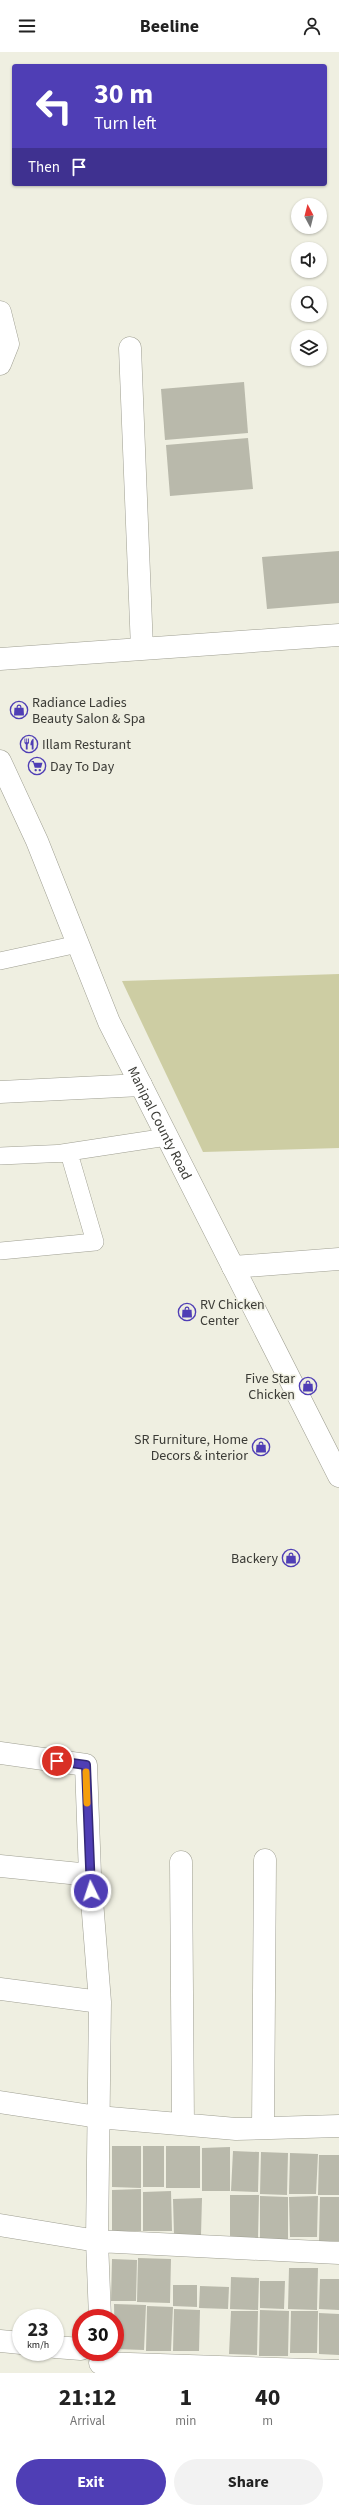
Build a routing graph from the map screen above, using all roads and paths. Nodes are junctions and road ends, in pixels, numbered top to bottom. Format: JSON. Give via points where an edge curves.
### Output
{"nodes":[{"id":1,"x":0,"y":312,"type":"edge"},
{"id":2,"x":130,"y":348,"type":"dead end"},
{"id":3,"x":0,"y":364,"type":"edge"},
{"id":4,"x":339,"y":636,"type":"edge"},
{"id":5,"x":142,"y":649,"type":"junction"},
{"id":6,"x":0,"y":659,"type":"edge"},
{"id":7,"x":0,"y":761,"type":"edge"},
{"id":8,"x":78,"y":944,"type":"junction"},
{"id":9,"x":0,"y":961,"type":"edge"},
{"id":10,"x":141,"y":1085,"type":"junction"},
{"id":11,"x":0,"y":1092,"type":"edge"},
{"id":12,"x":167,"y":1137,"type":"junction"},
{"id":13,"x":62,"y":1153,"type":"junction"},
{"id":14,"x":0,"y":1156,"type":"edge"},
{"id":15,"x":0,"y":1250,"type":"edge"},
{"id":16,"x":339,"y":1259,"type":"edge"},
{"id":17,"x":233,"y":1267,"type":"junction"},
{"id":18,"x":339,"y":1476,"type":"edge"},
{"id":19,"x":0,"y":1753,"type":"edge"},
{"id":20,"x":265,"y":1860,"type":"dead end"},
{"id":21,"x":181,"y":1862,"type":"dead end"},
{"id":22,"x":0,"y":1866,"type":"edge"},
{"id":23,"x":90,"y":1875,"type":"junction"},
{"id":24,"x":0,"y":1989,"type":"edge"},
{"id":25,"x":100,"y":2002,"type":"junction"},
{"id":26,"x":0,"y":2102,"type":"edge"},
{"id":27,"x":98,"y":2117,"type":"junction"},
{"id":28,"x":183,"y":2124,"type":"junction"},
{"id":29,"x":339,"y":2126,"type":"edge"},
{"id":30,"x":263,"y":2128,"type":"junction"},
{"id":31,"x":0,"y":2225,"type":"edge"},
{"id":32,"x":98,"y":2241,"type":"junction"},
{"id":33,"x":339,"y":2253,"type":"edge"},
{"id":34,"x":100,"y":2309,"type":"edge"},
{"id":35,"x":0,"y":2341,"type":"edge"},
{"id":36,"x":12,"y":2342,"type":"edge"},
{"id":37,"x":100,"y":2363,"type":"edge"},
{"id":38,"x":339,"y":2371,"type":"edge"}],
"edges":[{"from":1,"to":3,"type":"street","via":[[8,344]]},
{"from":2,"to":5,"type":"street"},
{"from":4,"to":5,"type":"street"},
{"from":5,"to":6,"type":"street"},
{"from":7,"to":8,"type":"street","name":"Manipal County Road"},
{"from":8,"to":9,"type":"lane"},
{"from":8,"to":10,"type":"street","name":"Manipal County Road","via":[[109,1022]]},
{"from":10,"to":11,"type":"street"},
{"from":10,"to":12,"type":"street","name":"Manipal County Road"},
{"from":12,"to":13,"type":"lane"},
{"from":12,"to":17,"type":"street","name":"Manipal County Road"},
{"from":13,"to":14,"type":"lane"},
{"from":13,"to":15,"type":"lane","via":[[69,1153],[95,1242]]},
{"from":16,"to":17,"type":"street"},
{"from":17,"to":18,"type":"street","name":"Manipal County Road"},
{"from":19,"to":23,"type":"street","via":[[86,1765]]},
{"from":20,"to":30,"type":"street"},
{"from":21,"to":28,"type":"street"},
{"from":22,"to":23,"type":"street"},
{"from":23,"to":25,"type":"street"},
{"from":24,"to":25,"type":"street"},
{"from":25,"to":27,"type":"street"},
{"from":26,"to":27,"type":"street"},
{"from":27,"to":28,"type":"street"},
{"from":27,"to":32,"type":"street"},
{"from":28,"to":30,"type":"street","via":[[236,2130]]},
{"from":29,"to":30,"type":"street"},
{"from":31,"to":32,"type":"street"},
{"from":32,"to":33,"type":"street"},
{"from":32,"to":34,"type":"street"},
{"from":35,"to":36,"type":"street"},
{"from":37,"to":38,"type":"street"}]}
